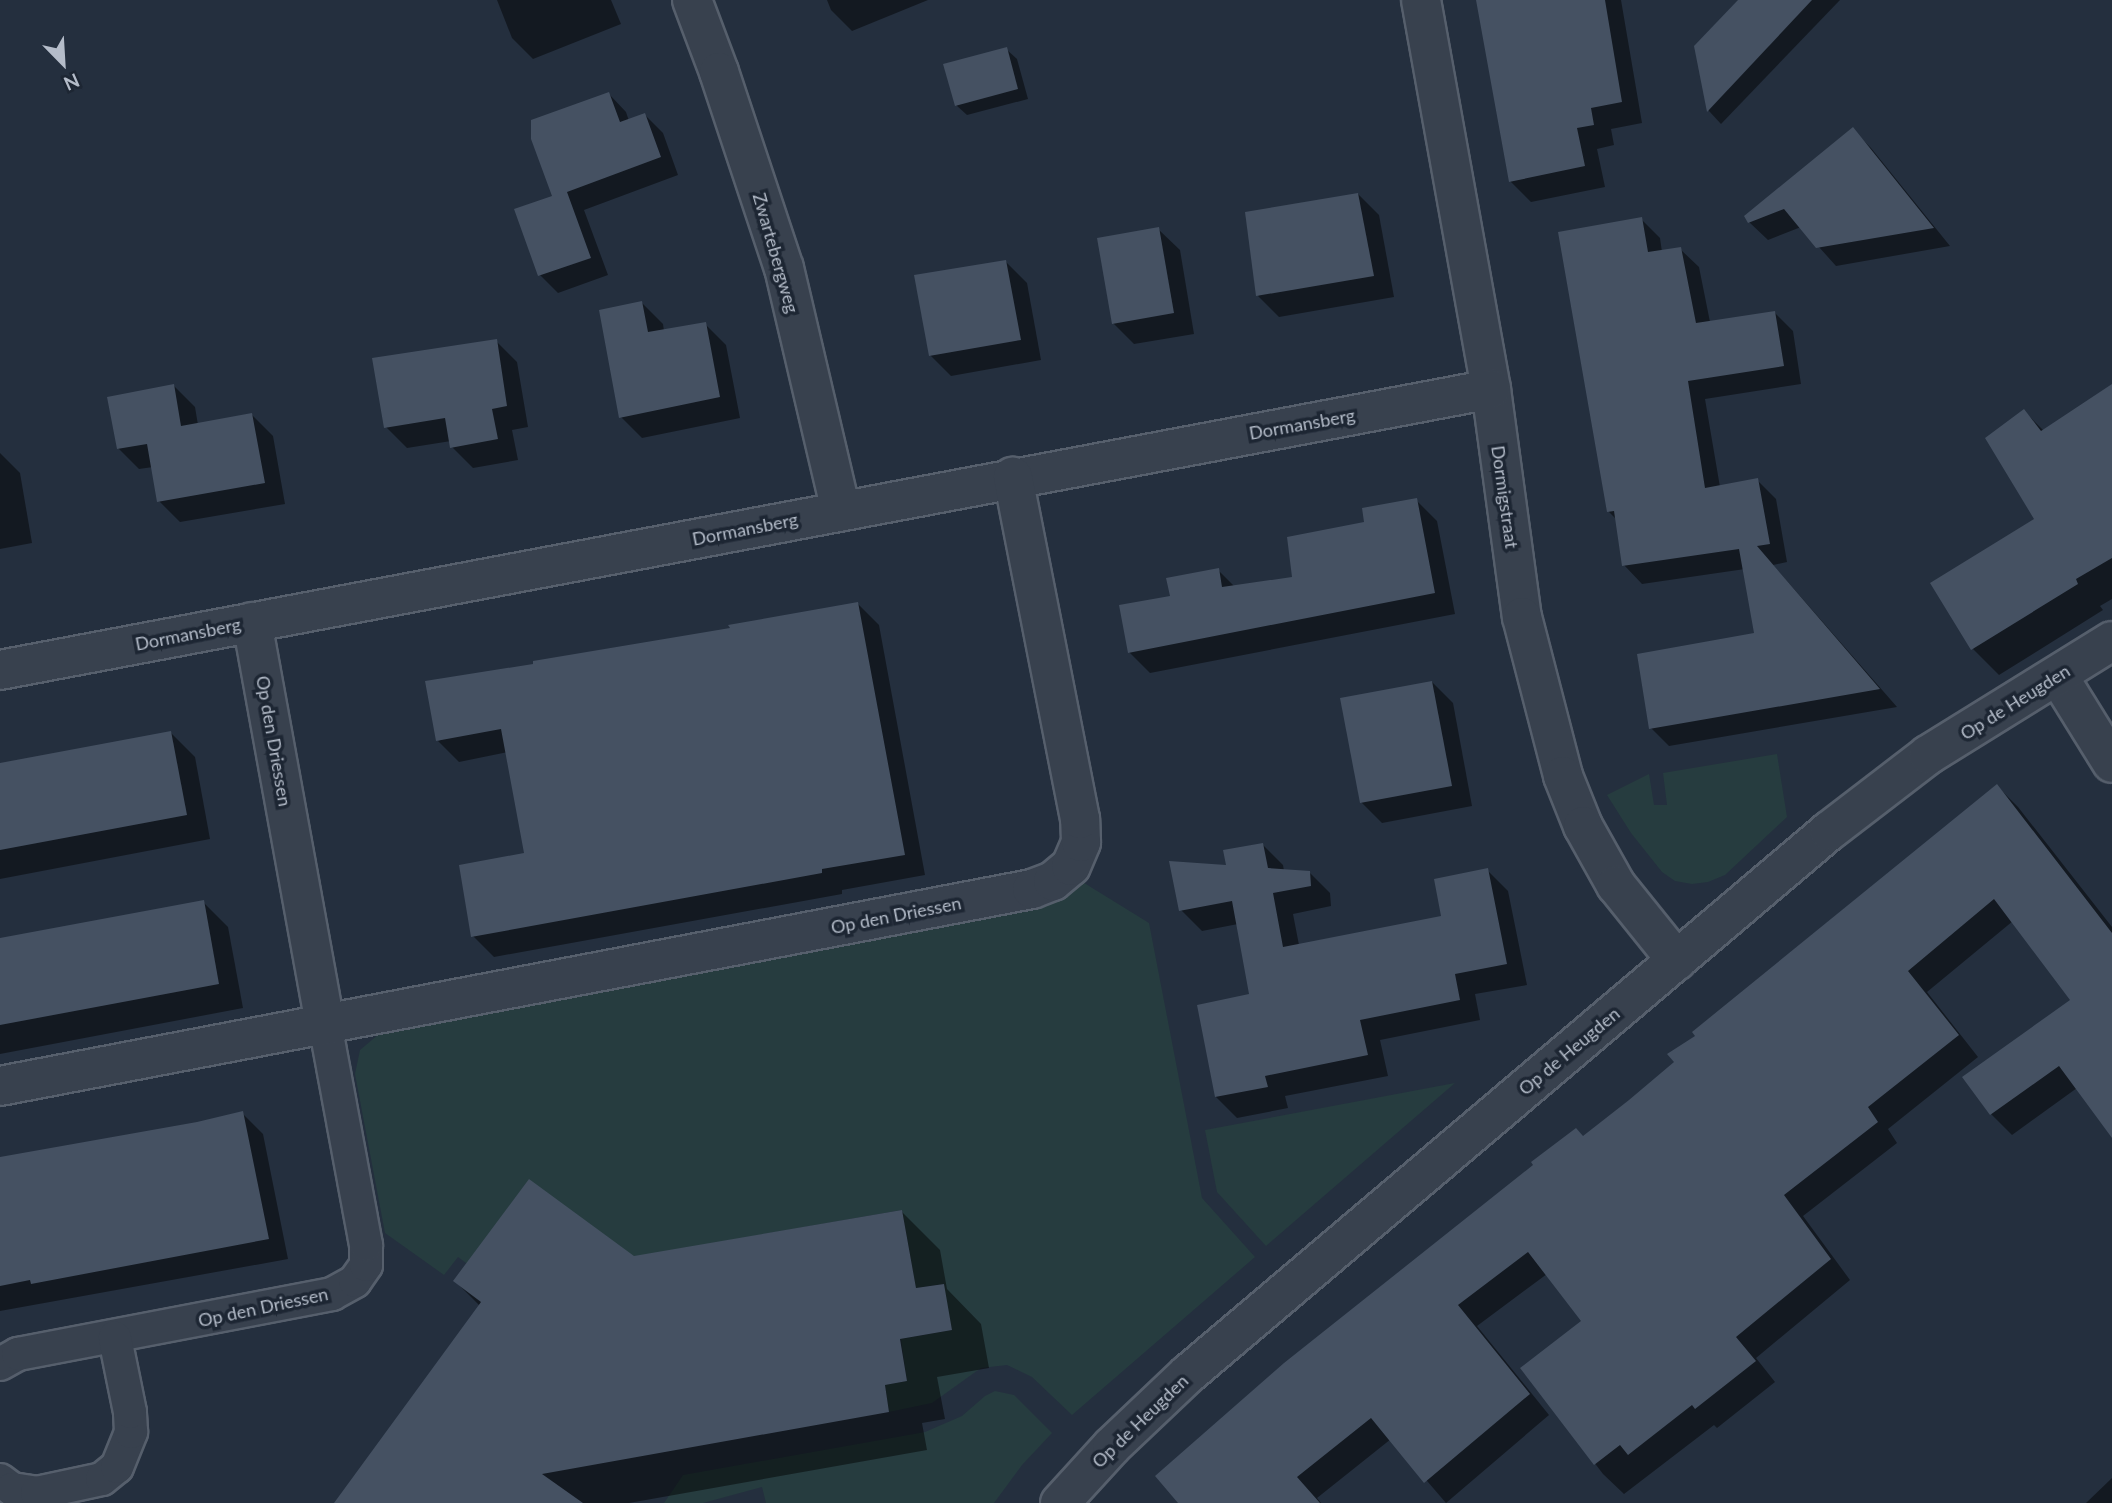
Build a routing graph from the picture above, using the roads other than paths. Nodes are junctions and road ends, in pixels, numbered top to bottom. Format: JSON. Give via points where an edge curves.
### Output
{"nodes":[{"id":1,"x":692,"y":0,"type":"edge"},
{"id":2,"x":1421,"y":0,"type":"edge"},
{"id":3,"x":1491,"y":389,"type":"junction"},
{"id":4,"x":1013,"y":477,"type":"junction"},
{"id":5,"x":841,"y":511,"type":"junction"},
{"id":6,"x":252,"y":622,"type":"junction"},
{"id":7,"x":2112,"y":641,"type":"edge"},
{"id":8,"x":0,"y":670,"type":"edge"},
{"id":9,"x":2058,"y":676,"type":"junction"},
{"id":10,"x":2112,"y":763,"type":"edge"},
{"id":11,"x":1677,"y":961,"type":"junction"},
{"id":12,"x":325,"y":1024,"type":"junction"},
{"id":13,"x":0,"y":1086,"type":"edge"},
{"id":14,"x":116,"y":1338,"type":"junction"},
{"id":15,"x":0,"y":1364,"type":"edge"},
{"id":16,"x":0,"y":1480,"type":"edge"},
{"id":17,"x":1060,"y":1503,"type":"edge"}],
"edges":[{"from":1,"to":5,"type":"street","name":"Zwartebergweg","via":[[784,268]]},
{"from":2,"to":3,"type":"street","name":"Dormigstraat"},
{"from":3,"to":4,"type":"street","name":"Dormansberg"},
{"from":3,"to":11,"type":"street","name":"Dormigstraat","via":[[1522,617],[1563,776],[1583,826],[1616,885]]},
{"from":4,"to":5,"type":"street","name":"Dormansberg"},
{"from":4,"to":12,"type":"street","name":"Op den Driessen","via":[[1080,819],[1082,842],[1071,866],[1054,881],[1032,889]]},
{"from":5,"to":6,"type":"street","name":"Dormansberg"},
{"from":6,"to":8,"type":"street","name":"Dormansberg"},
{"from":6,"to":12,"type":"street","name":"Op den Driessen"},
{"from":7,"to":9,"type":"street","name":"Op de Heugden"},
{"from":9,"to":10,"type":"street"},
{"from":9,"to":11,"type":"street","name":"Op de Heugden","via":[[1879,790]]},
{"from":11,"to":17,"type":"street","name":"Op de Heugden","via":[[1188,1374]]},
{"from":12,"to":13,"type":"street","name":"Op den Driessen"},
{"from":12,"to":14,"type":"lane","name":"Op den Driessen","via":[[366,1265],[355,1281],[332,1294]]},
{"from":14,"to":15,"type":"lane","name":"Op den Driessen","via":[[18,1354]]},
{"from":14,"to":16,"type":"lane","via":[[131,1432],[117,1467],[102,1479],[37,1493],[12,1489]]}]}
